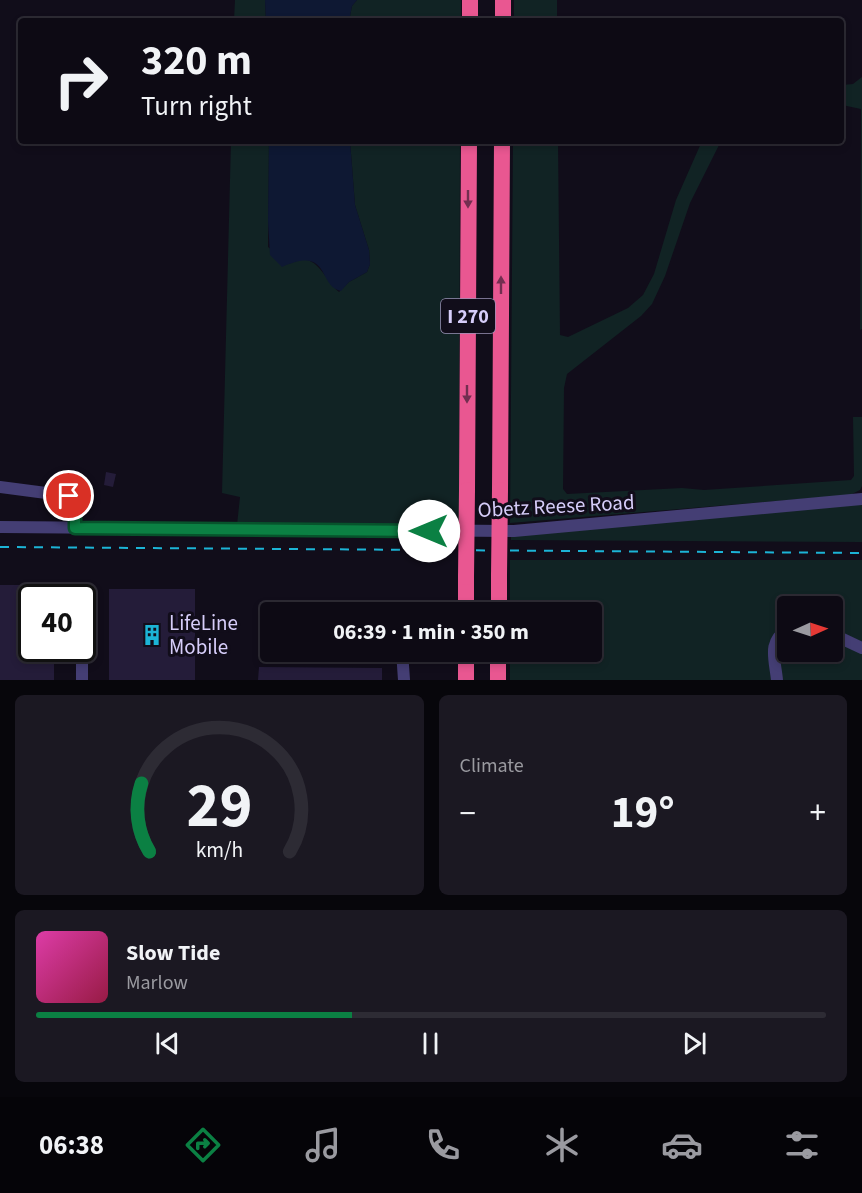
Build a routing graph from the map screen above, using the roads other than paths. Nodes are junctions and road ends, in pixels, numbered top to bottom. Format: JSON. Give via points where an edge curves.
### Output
{"nodes":[{"id":1,"x":470,"y":0,"type":"edge"},
{"id":2,"x":503,"y":0,"type":"edge"},
{"id":3,"x":470,"y":18,"type":"edge"},
{"id":4,"x":503,"y":18,"type":"edge"},
{"id":5,"x":469,"y":144,"type":"edge"},
{"id":6,"x":502,"y":144,"type":"edge"},
{"id":7,"x":0,"y":487,"type":"edge"},
{"id":8,"x":862,"y":499,"type":"edge"},
{"id":9,"x":0,"y":527,"type":"edge"},
{"id":10,"x":75,"y":528,"type":"junction"},
{"id":11,"x":466,"y":602,"type":"edge"},
{"id":12,"x":499,"y":602,"type":"edge"},
{"id":13,"x":777,"y":638,"type":"edge"},
{"id":14,"x":843,"y":639,"type":"edge"},
{"id":15,"x":862,"y":648,"type":"edge"},
{"id":16,"x":82,"y":662,"type":"edge"},
{"id":17,"x":403,"y":662,"type":"edge"},
{"id":18,"x":466,"y":662,"type":"edge"},
{"id":19,"x":498,"y":662,"type":"edge"},
{"id":20,"x":82,"y":680,"type":"edge"},
{"id":21,"x":404,"y":680,"type":"edge"},
{"id":22,"x":466,"y":680,"type":"edge"},
{"id":23,"x":498,"y":680,"type":"edge"},
{"id":24,"x":777,"y":680,"type":"edge"}],
"edges":[{"from":1,"to":3,"type":"highway"},
{"from":2,"to":4,"type":"highway"},
{"from":5,"to":11,"type":"highway","number":"I 270","one_way":true,"bridge":true},
{"from":12,"to":6,"type":"highway","number":"I 270","one_way":true,"bridge":true},
{"from":7,"to":10,"type":"street","via":[[69,496],[75,504]]},
{"from":8,"to":10,"type":"street","name":"Obetz Reese Road","via":[[514,531]]},
{"from":9,"to":10,"type":"street","name":"Obetz Reese Road"},
{"from":13,"to":24,"type":"street","via":[[773,647]]},
{"from":14,"to":15,"type":"street"},
{"from":16,"to":20,"type":"street"},
{"from":17,"to":21,"type":"street"},
{"from":18,"to":22,"type":"highway"},
{"from":19,"to":23,"type":"highway"}]}
